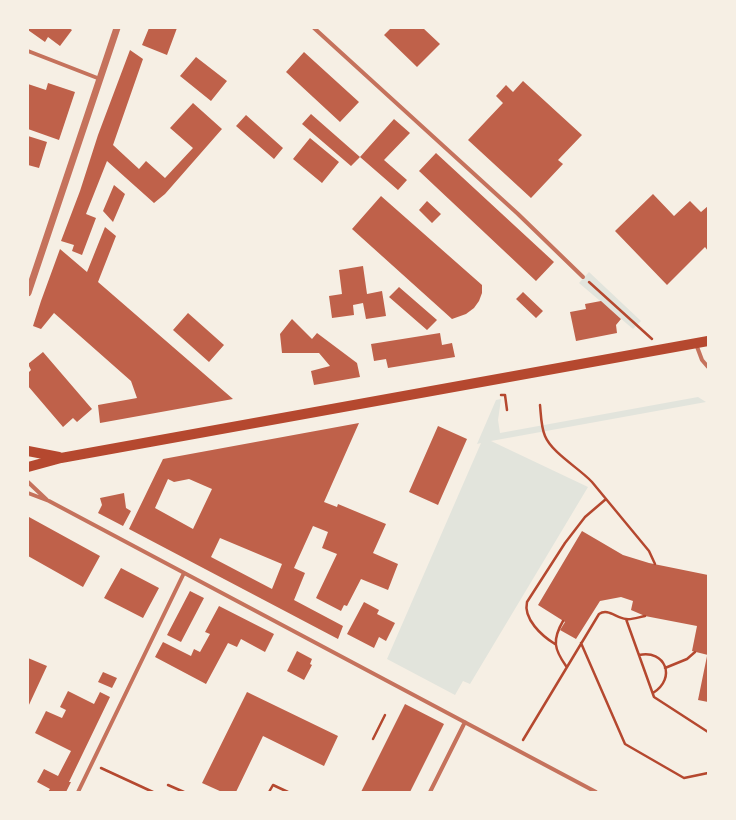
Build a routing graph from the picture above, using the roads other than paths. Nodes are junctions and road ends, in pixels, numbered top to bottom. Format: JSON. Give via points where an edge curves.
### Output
{"nodes":[{"id":1,"x":117,"y":28,"type":"edge"},
{"id":2,"x":314,"y":28,"type":"edge"},
{"id":3,"x":28,"y":51,"type":"edge"},
{"id":4,"x":100,"y":78,"type":"junction"},
{"id":5,"x":583,"y":277,"type":"road end"},
{"id":6,"x":28,"y":293,"type":"edge"},
{"id":7,"x":708,"y":341,"type":"edge"},
{"id":8,"x":696,"y":343,"type":"junction"},
{"id":9,"x":708,"y":367,"type":"edge"},
{"id":10,"x":28,"y":451,"type":"edge"},
{"id":11,"x":61,"y":458,"type":"junction"},
{"id":12,"x":28,"y":467,"type":"edge"},
{"id":13,"x":28,"y":482,"type":"edge"},
{"id":14,"x":28,"y":493,"type":"edge"},
{"id":15,"x":49,"y":501,"type":"junction"},
{"id":16,"x":184,"y":573,"type":"junction"},
{"id":17,"x":465,"y":722,"type":"junction"},
{"id":18,"x":78,"y":792,"type":"edge"},
{"id":19,"x":430,"y":792,"type":"edge"},
{"id":20,"x":596,"y":792,"type":"edge"}],
"edges":[{"from":1,"to":4,"type":"street"},
{"from":2,"to":5,"type":"street","via":[[518,214]]},
{"from":3,"to":4,"type":"street"},
{"from":4,"to":6,"type":"street"},
{"from":7,"to":8,"type":"main road"},
{"from":8,"to":9,"type":"street","via":[[702,360]]},
{"from":8,"to":11,"type":"main road"},
{"from":10,"to":11,"type":"main road"},
{"from":11,"to":12,"type":"main road"},
{"from":13,"to":15,"type":"street"},
{"from":14,"to":15,"type":"street"},
{"from":15,"to":16,"type":"street"},
{"from":16,"to":17,"type":"street"},
{"from":16,"to":18,"type":"street"},
{"from":17,"to":19,"type":"street"},
{"from":17,"to":20,"type":"street"}]}
